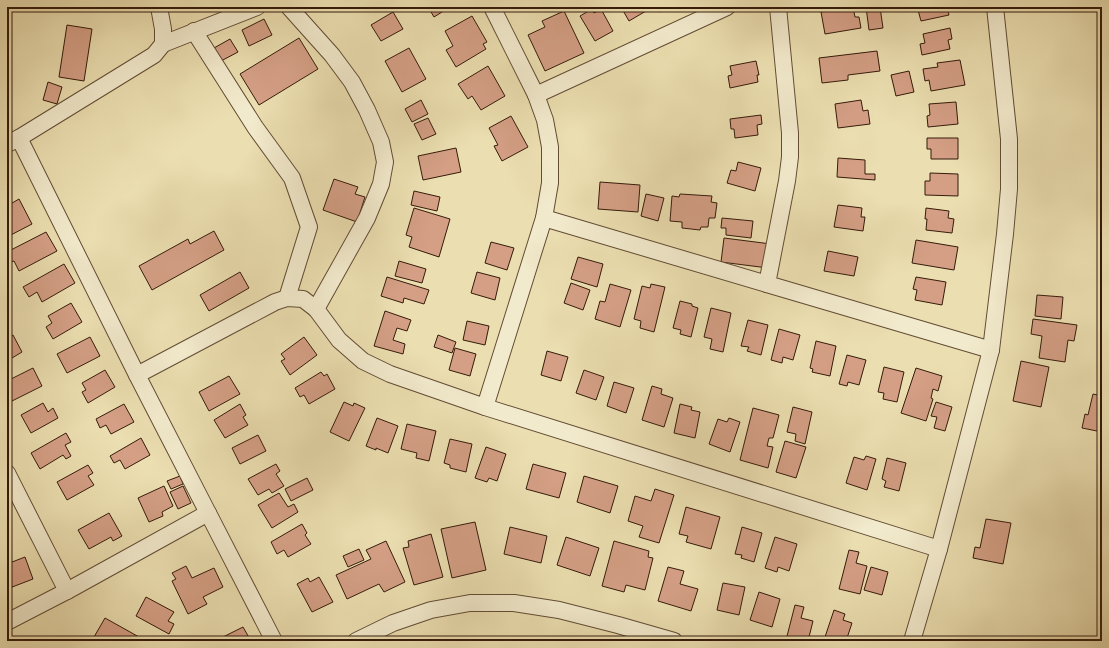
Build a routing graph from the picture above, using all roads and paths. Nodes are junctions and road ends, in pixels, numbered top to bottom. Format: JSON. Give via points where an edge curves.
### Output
{"nodes":[{"id":1,"x":159,"y":7,"type":"edge"},
{"id":2,"x":257,"y":7,"type":"edge"},
{"id":3,"x":289,"y":7,"type":"edge"},
{"id":4,"x":492,"y":7,"type":"edge"},
{"id":5,"x":727,"y":7,"type":"edge"},
{"id":6,"x":778,"y":7,"type":"edge"},
{"id":7,"x":995,"y":7,"type":"edge"},
{"id":8,"x":194,"y":31,"type":"junction"},
{"id":9,"x":163,"y":44,"type":"junction"},
{"id":10,"x":536,"y":95,"type":"junction"},
{"id":11,"x":13,"y":141,"type":"edge"},
{"id":12,"x":544,"y":218,"type":"junction"},
{"id":13,"x":768,"y":284,"type":"junction"},
{"id":14,"x":288,"y":298,"type":"junction"},
{"id":15,"x":316,"y":309,"type":"junction"},
{"id":16,"x":991,"y":350,"type":"junction"},
{"id":17,"x":137,"y":375,"type":"junction"},
{"id":18,"x":485,"y":407,"type":"junction"},
{"id":19,"x":7,"y":473,"type":"edge"},
{"id":20,"x":208,"y":513,"type":"junction"},
{"id":21,"x":938,"y":548,"type":"junction"},
{"id":22,"x":67,"y":590,"type":"junction"},
{"id":23,"x":7,"y":622,"type":"edge"},
{"id":24,"x":274,"y":641,"type":"edge"},
{"id":25,"x":356,"y":641,"type":"edge"},
{"id":26,"x":674,"y":641,"type":"edge"},
{"id":27,"x":912,"y":641,"type":"edge"}],
"edges":[{"from":1,"to":9,"type":"street"},
{"from":2,"to":8,"type":"street"},
{"from":3,"to":15,"type":"street","via":[[332,54],[352,82],[381,142],[385,162],[381,184],[367,218]]},
{"from":4,"to":10,"type":"street"},
{"from":5,"to":10,"type":"street"},
{"from":6,"to":13,"type":"street","via":[[790,158]]},
{"from":7,"to":16,"type":"street","via":[[1009,139],[1009,182]]},
{"from":8,"to":9,"type":"street"},
{"from":8,"to":14,"type":"street","via":[[292,178],[309,227]]},
{"from":9,"to":11,"type":"street","via":[[154,55]]},
{"from":10,"to":12,"type":"street","via":[[545,120],[550,147],[550,183]]},
{"from":11,"to":17,"type":"street"},
{"from":12,"to":13,"type":"street"},
{"from":12,"to":18,"type":"street"},
{"from":13,"to":16,"type":"street"},
{"from":14,"to":15,"type":"street","via":[[302,299]]},
{"from":14,"to":17,"type":"street","via":[[275,302]]},
{"from":15,"to":18,"type":"street","via":[[339,340],[363,361],[390,374]]},
{"from":16,"to":21,"type":"street"},
{"from":17,"to":20,"type":"street"},
{"from":18,"to":21,"type":"street"},
{"from":19,"to":22,"type":"street"},
{"from":20,"to":22,"type":"street"},
{"from":20,"to":24,"type":"street"},
{"from":21,"to":27,"type":"street"},
{"from":22,"to":23,"type":"street"},
{"from":25,"to":26,"type":"street","via":[[393,623],[431,610],[470,603],[514,603],[559,610]]}]}
